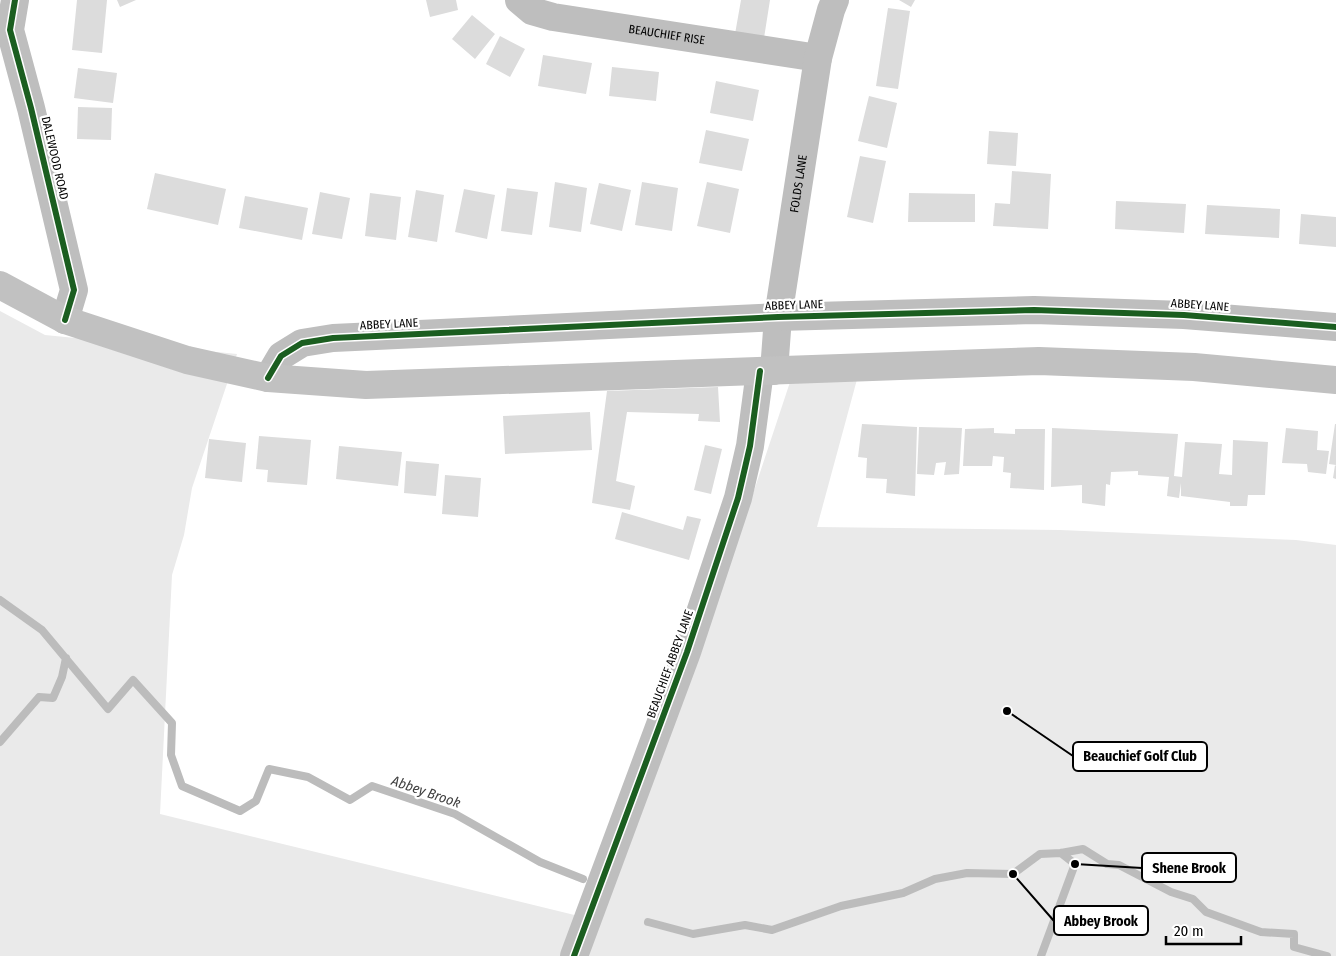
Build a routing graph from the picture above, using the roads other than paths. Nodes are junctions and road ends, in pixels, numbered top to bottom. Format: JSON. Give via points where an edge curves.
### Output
{"nodes":[{"id":1,"x":15,"y":0,"type":"edge"},
{"id":2,"x":519,"y":0,"type":"edge"},
{"id":3,"x":835,"y":0,"type":"edge"},
{"id":4,"x":5,"y":27,"type":"edge"},
{"id":5,"x":818,"y":58,"type":"junction"},
{"id":6,"x":0,"y":284,"type":"edge"},
{"id":7,"x":778,"y":317,"type":"junction"},
{"id":8,"x":65,"y":320,"type":"junction"},
{"id":9,"x":1336,"y":327,"type":"edge"},
{"id":10,"x":767,"y":371,"type":"junction"},
{"id":11,"x":268,"y":378,"type":"junction"},
{"id":12,"x":1336,"y":380,"type":"edge"},
{"id":13,"x":574,"y":956,"type":"edge"}],
"edges":[{"from":1,"to":4,"type":"street","name":"DALEWOOD ROAD"},
{"from":2,"to":5,"type":"street","name":"BEAUCHIEF RISE","via":[[532,11],[554,17]]},
{"from":3,"to":5,"type":"street","name":"FOLDS LANE"},
{"from":4,"to":8,"type":"street","name":"DALEWOOD ROAD","via":[[34,118],[74,290]]},
{"from":5,"to":7,"type":"street","name":"FOLDS LANE"},
{"from":6,"to":8,"type":"main road"},
{"from":7,"to":9,"type":"street","name":"ABBEY LANE","via":[[1034,310],[1184,315]]},
{"from":7,"to":10,"type":"street","name":"FOLDS LANE"},
{"from":7,"to":11,"type":"street","name":"ABBEY LANE","via":[[333,338],[302,343],[281,356]]},
{"from":8,"to":11,"type":"main road","via":[[187,360]]},
{"from":10,"to":11,"type":"main road","via":[[366,385]]},
{"from":10,"to":12,"type":"main road","via":[[1039,361],[1194,366]]},
{"from":10,"to":13,"type":"street","name":"BEAUCHIEF ABBEY LANE","via":[[738,498],[687,652]]}]}
